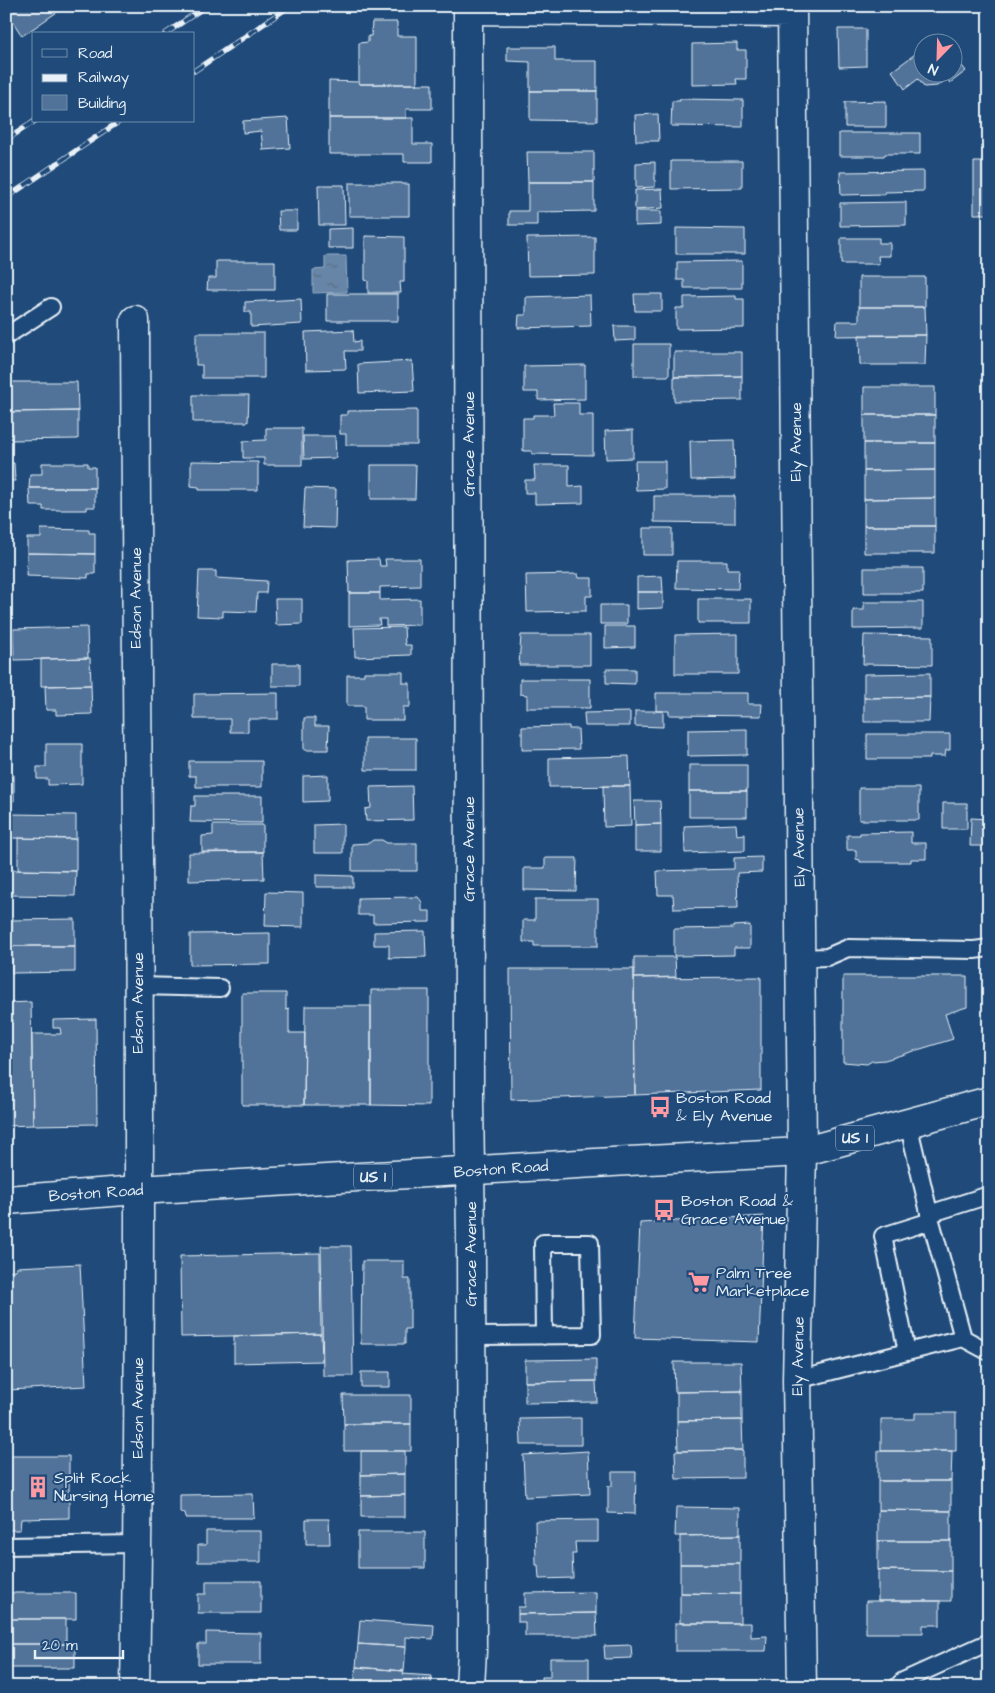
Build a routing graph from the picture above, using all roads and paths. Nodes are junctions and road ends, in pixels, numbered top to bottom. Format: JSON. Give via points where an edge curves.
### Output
{"nodes":[{"id":1,"x":792,"y":10,"type":"edge"},
{"id":2,"x":51,"y":307,"type":"dead end"},
{"id":3,"x":135,"y":320,"type":"dead end"},
{"id":4,"x":6,"y":336,"type":"edge"},
{"id":5,"x":989,"y":948,"type":"edge"},
{"id":6,"x":800,"y":958,"type":"junction"},
{"id":7,"x":138,"y":986,"type":"junction"},
{"id":8,"x":220,"y":988,"type":"dead end"},
{"id":9,"x":989,"y":1101,"type":"edge"},
{"id":10,"x":908,"y":1123,"type":"junction"},
{"id":11,"x":802,"y":1152,"type":"junction"},
{"id":12,"x":470,"y":1171,"type":"junction"},
{"id":13,"x":138,"y":1190,"type":"junction"},
{"id":14,"x":989,"y":1195,"type":"edge"},
{"id":15,"x":6,"y":1200,"type":"edge"},
{"id":16,"x":930,"y":1218,"type":"junction"},
{"id":17,"x":471,"y":1336,"type":"junction"},
{"id":18,"x":544,"y":1336,"type":"junction"},
{"id":19,"x":963,"y":1338,"type":"junction"},
{"id":20,"x":907,"y":1352,"type":"junction"},
{"id":21,"x":989,"y":1352,"type":"edge"},
{"id":22,"x":797,"y":1380,"type":"junction"},
{"id":23,"x":137,"y":1544,"type":"junction"},
{"id":24,"x":6,"y":1546,"type":"edge"},
{"id":25,"x":989,"y":1642,"type":"edge"},
{"id":26,"x":135,"y":1687,"type":"edge"},
{"id":27,"x":470,"y":1687,"type":"edge"},
{"id":28,"x":802,"y":1687,"type":"edge"},
{"id":29,"x":897,"y":1687,"type":"edge"}],
"edges":[{"from":1,"to":6,"type":"street","name":"Ely Avenue"},
{"from":1,"to":12,"type":"street","name":"Grace Avenue","via":[[468,10]]},
{"from":2,"to":4,"type":"lane"},
{"from":3,"to":7,"type":"street","name":"Edson Avenue"},
{"from":5,"to":6,"type":"lane","via":[[848,948],[827,957]]},
{"from":6,"to":11,"type":"street","name":"Ely Avenue"},
{"from":7,"to":8,"type":"lane"},
{"from":7,"to":13,"type":"street","name":"Edson Avenue"},
{"from":9,"to":10,"type":"street","name":"Boston Road","number":"US 1"},
{"from":10,"to":11,"type":"street","name":"Boston Road","number":"US 1"},
{"from":10,"to":16,"type":"lane"},
{"from":11,"to":12,"type":"street","name":"Boston Road","number":"US 1"},
{"from":11,"to":22,"type":"street","name":"Ely Avenue"},
{"from":12,"to":13,"type":"street","name":"Boston Road","number":"US 1"},
{"from":12,"to":17,"type":"street","name":"Grace Avenue"},
{"from":13,"to":15,"type":"street","name":"Boston Road","number":"US 1"},
{"from":13,"to":23,"type":"street","name":"Edson Avenue"},
{"from":14,"to":16,"type":"lane"},
{"from":16,"to":19,"type":"lane"},
{"from":16,"to":20,"type":"lane","via":[[884,1236]]},
{"from":17,"to":18,"type":"lane"},
{"from":17,"to":27,"type":"street","name":"Grace Avenue"},
{"from":18,"to":18,"type":"lane","via":[[592,1335],[590,1243],[543,1244]]},
{"from":19,"to":20,"type":"lane"},
{"from":19,"to":21,"type":"lane"},
{"from":20,"to":22,"type":"lane"},
{"from":22,"to":28,"type":"street","name":"Ely Avenue"},
{"from":23,"to":24,"type":"lane"},
{"from":23,"to":26,"type":"street","name":"Edson Avenue"},
{"from":25,"to":29,"type":"lane","via":[[903,1681]]}]}
